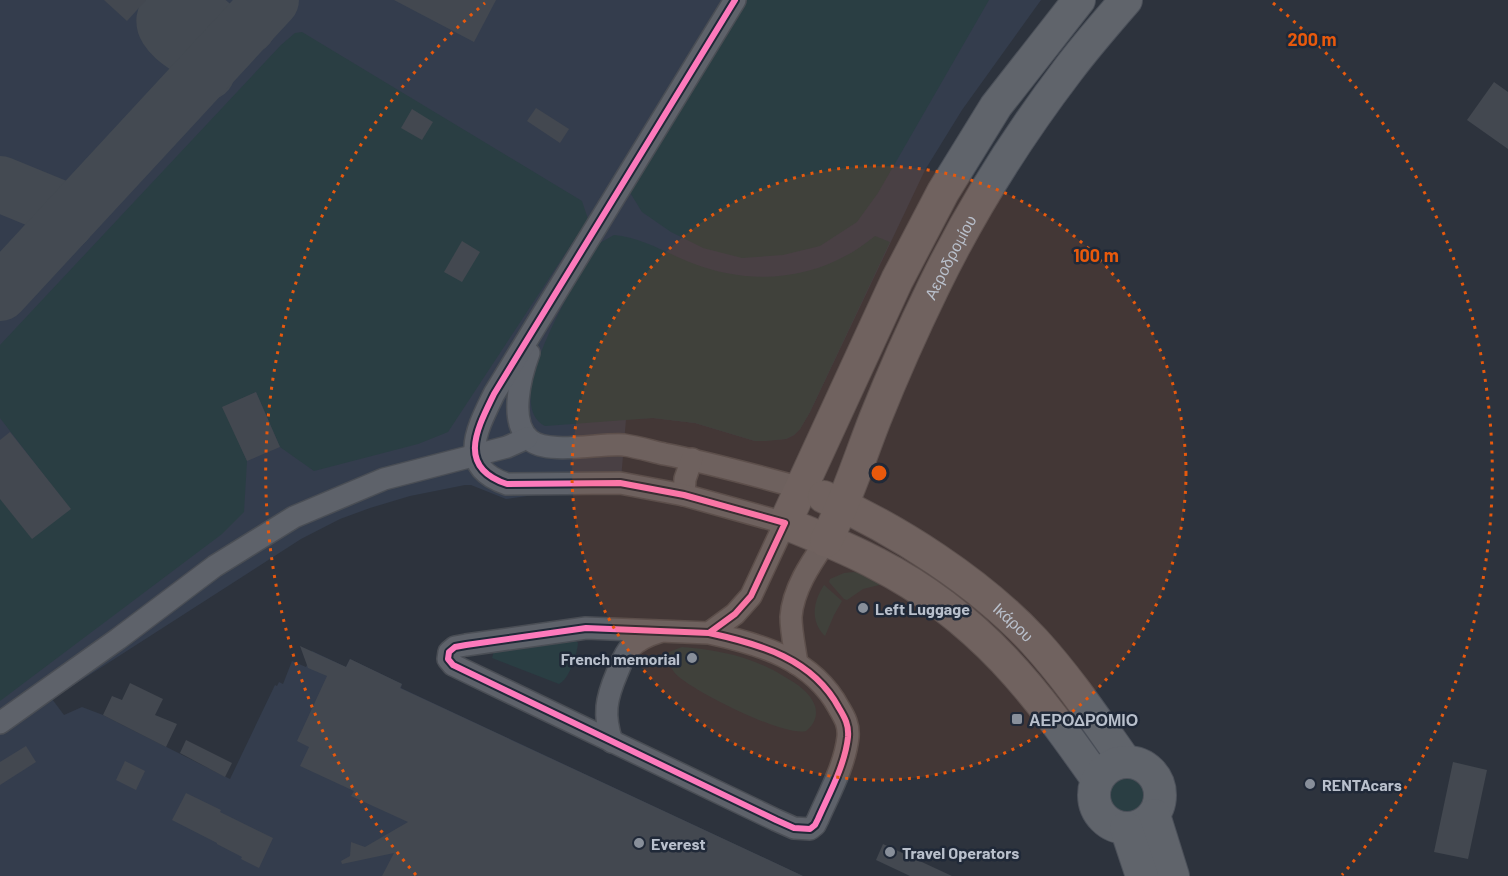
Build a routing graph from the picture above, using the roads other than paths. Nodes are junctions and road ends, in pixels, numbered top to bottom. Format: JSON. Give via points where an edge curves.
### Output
{"nodes":[{"id":1,"x":735,"y":0,"type":"edge"},
{"id":2,"x":1079,"y":0,"type":"edge"},
{"id":3,"x":1126,"y":0,"type":"edge"},
{"id":4,"x":542,"y":318,"type":"junction"},
{"id":5,"x":527,"y":438,"type":"junction"},
{"id":6,"x":475,"y":456,"type":"junction"},
{"id":7,"x":692,"y":459,"type":"junction"},
{"id":8,"x":802,"y":488,"type":"junction"},
{"id":9,"x":684,"y":495,"type":"junction"},
{"id":10,"x":843,"y":506,"type":"junction"},
{"id":11,"x":785,"y":523,"type":"junction"},
{"id":12,"x":826,"y":541,"type":"junction"},
{"id":13,"x":660,"y":632,"type":"junction"},
{"id":14,"x":709,"y":633,"type":"junction"},
{"id":15,"x":797,"y":664,"type":"junction"},
{"id":16,"x":0,"y":723,"type":"edge"},
{"id":17,"x":612,"y":742,"type":"junction"},
{"id":18,"x":1125,"y":761,"type":"junction"},
{"id":19,"x":1097,"y":779,"type":"junction"},
{"id":20,"x":1154,"y":815,"type":"junction"},
{"id":21,"x":1126,"y":828,"type":"junction"},
{"id":22,"x":1142,"y":876,"type":"edge"},
{"id":23,"x":1173,"y":876,"type":"edge"}],
"edges":[{"from":1,"to":4,"type":"street"},
{"from":2,"to":8,"type":"main road","via":[[996,106],[943,192],[897,280]]},
{"from":3,"to":10,"type":"main road","name":"Αεροδρομίου","via":[[1068,69],[975,208],[905,350]]},
{"from":4,"to":5,"type":"street","via":[[525,364],[518,403]]},
{"from":4,"to":6,"type":"street","via":[[489,404],[476,436]]},
{"from":5,"to":6,"type":"street"},
{"from":5,"to":7,"type":"street","via":[[550,447],[623,445]]},
{"from":6,"to":9,"type":"street","via":[[493,480],[507,484],[620,483]]},
{"from":6,"to":16,"type":"street","via":[[384,479],[294,517],[215,566]]},
{"from":7,"to":8,"type":"street"},
{"from":7,"to":9,"type":"street"},
{"from":8,"to":10,"type":"main road","name":"Ικάρου"},
{"from":8,"to":11,"type":"main road"},
{"from":9,"to":11,"type":"street"},
{"from":10,"to":12,"type":"main road","name":"Αεροδρομίου"},
{"from":10,"to":18,"type":"main road","name":"Ικάρου","via":[[944,565],[1033,640],[1076,691]]},
{"from":11,"to":12,"type":"main road","name":"Ικάρου"},
{"from":11,"to":14,"type":"street","via":[[751,596]]},
{"from":12,"to":15,"type":"street","via":[[807,570],[794,602],[791,618]]},
{"from":12,"to":19,"type":"main road","name":"Ικάρου","via":[[877,564],[927,594],[967,625],[1050,714]]},
{"from":13,"to":14,"type":"street"},
{"from":13,"to":17,"type":"street","via":[[637,642],[624,657],[606,707]]},
{"from":13,"to":17,"type":"street","via":[[586,628],[466,645],[449,652],[453,666]]},
{"from":14,"to":15,"type":"street","via":[[745,641]]},
{"from":15,"to":17,"type":"street","via":[[830,691],[848,723],[846,749],[818,819],[810,829],[794,828]]},
{"from":18,"to":19,"type":"main road","via":[[1104,770]]},
{"from":18,"to":20,"type":"main road","via":[[1146,767],[1159,784],[1159,805]]},
{"from":19,"to":21,"type":"main road","via":[[1094,801],[1098,812],[1115,826]]},
{"from":20,"to":21,"type":"main road","via":[[1137,827]]},
{"from":20,"to":23,"type":"main road"},
{"from":21,"to":22,"type":"main road"}]}
